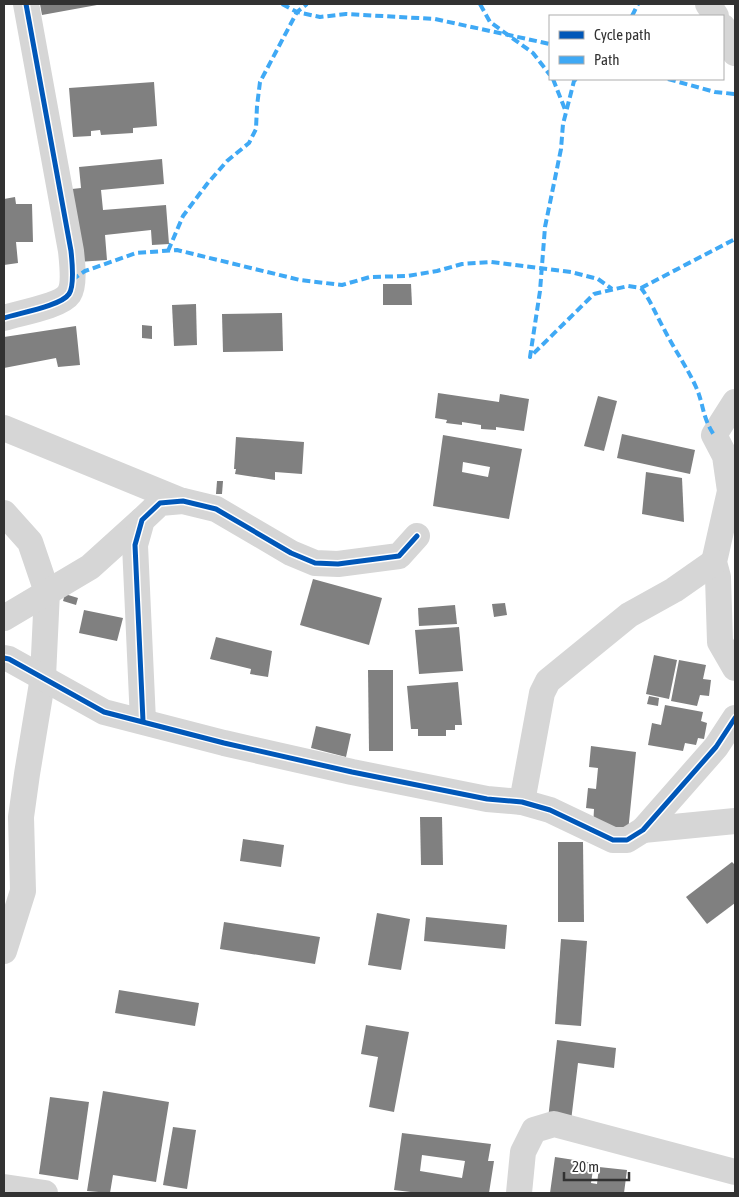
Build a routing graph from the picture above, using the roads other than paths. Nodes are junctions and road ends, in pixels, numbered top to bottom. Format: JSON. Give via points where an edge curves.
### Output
{"nodes":[{"id":1,"x":26,"y":4,"type":"edge"},
{"id":2,"x":708,"y":4,"type":"edge"},
{"id":3,"x":715,"y":15,"type":"edge"},
{"id":4,"x":724,"y":29,"type":"edge"},
{"id":5,"x":735,"y":53,"type":"edge"},
{"id":6,"x":4,"y":318,"type":"edge"},
{"id":7,"x":735,"y":402,"type":"edge"},
{"id":8,"x":4,"y":428,"type":"edge"},
{"id":9,"x":183,"y":501,"type":"junction"},
{"id":10,"x":4,"y":513,"type":"edge"},
{"id":11,"x":142,"y":520,"type":"junction"},
{"id":12,"x":417,"y":536,"type":"dead end"},
{"id":13,"x":714,"y":562,"type":"junction"},
{"id":14,"x":48,"y":592,"type":"junction"},
{"id":15,"x":4,"y":618,"type":"edge"},
{"id":16,"x":4,"y":658,"type":"edge"},
{"id":17,"x":735,"y":668,"type":"edge"},
{"id":18,"x":44,"y":677,"type":"junction"},
{"id":19,"x":735,"y":718,"type":"edge"},
{"id":20,"x":143,"y":721,"type":"junction"},
{"id":21,"x":522,"y":802,"type":"junction"},
{"id":22,"x":735,"y":821,"type":"edge"},
{"id":23,"x":644,"y":830,"type":"junction"},
{"id":24,"x":4,"y":951,"type":"edge"},
{"id":25,"x":735,"y":1172,"type":"edge"},
{"id":26,"x":4,"y":1187,"type":"edge"},
{"id":27,"x":45,"y":1193,"type":"edge"},
{"id":28,"x":519,"y":1193,"type":"edge"}],
"edges":[{"from":1,"to":6,"type":"street","via":[[72,251],[72,280],[70,293],[61,301]]},
{"from":2,"to":3,"type":"street"},
{"from":4,"to":5,"type":"street"},
{"from":7,"to":13,"type":"street","via":[[714,434],[724,456],[730,491]]},
{"from":8,"to":9,"type":"street"},
{"from":9,"to":11,"type":"street","via":[[160,503]]},
{"from":9,"to":12,"type":"street","via":[[216,508],[291,553],[315,563],[338,564],[398,556]]},
{"from":10,"to":14,"type":"street","via":[[30,542]]},
{"from":11,"to":14,"type":"street","via":[[90,567]]},
{"from":11,"to":20,"type":"street","via":[[136,545]]},
{"from":13,"to":17,"type":"street","via":[[718,577],[720,642]]},
{"from":13,"to":21,"type":"street","via":[[674,590],[629,615],[548,681],[542,693]]},
{"from":14,"to":15,"type":"street"},
{"from":14,"to":18,"type":"street"},
{"from":16,"to":18,"type":"street"},
{"from":18,"to":20,"type":"street","via":[[104,712]]},
{"from":18,"to":24,"type":"street","via":[[21,817],[23,891]]},
{"from":19,"to":23,"type":"street","via":[[716,747]]},
{"from":20,"to":21,"type":"street","via":[[352,772],[487,799]]},
{"from":21,"to":23,"type":"street","via":[[550,810],[613,840],[627,840]]},
{"from":22,"to":23,"type":"street"},
{"from":25,"to":28,"type":"street","via":[[554,1124],[534,1130],[523,1152]]},
{"from":26,"to":27,"type":"street"}]}
